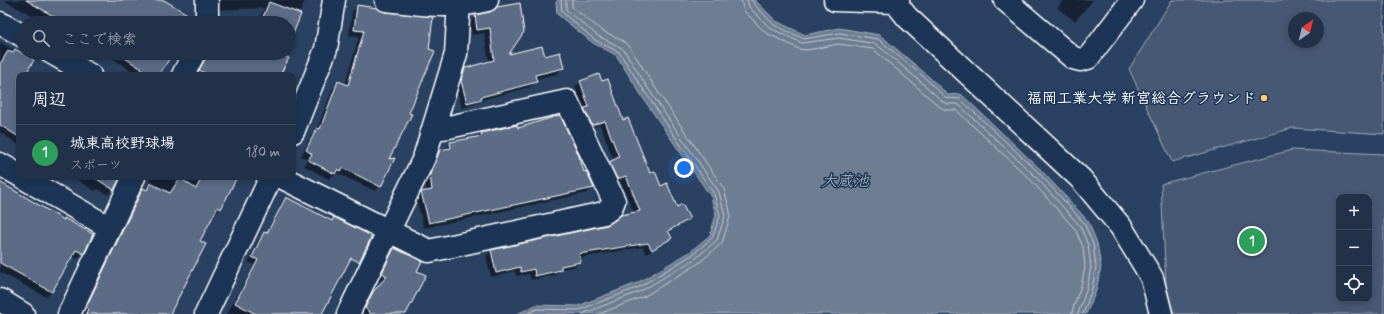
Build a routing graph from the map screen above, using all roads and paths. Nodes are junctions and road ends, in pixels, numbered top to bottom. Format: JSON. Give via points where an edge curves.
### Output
{"nodes":[{"id":1,"x":334,"y":0,"type":"edge"},
{"id":2,"x":386,"y":0,"type":"edge"},
{"id":3,"x":487,"y":0,"type":"edge"},
{"id":4,"x":835,"y":0,"type":"edge"},
{"id":5,"x":1005,"y":0,"type":"edge"},
{"id":6,"x":1132,"y":0,"type":"edge"},
{"id":7,"x":896,"y":1,"type":"edge"},
{"id":8,"x":459,"y":3,"type":"edge"},
{"id":9,"x":0,"y":23,"type":"edge"},
{"id":10,"x":16,"y":32,"type":"edge"},
{"id":11,"x":64,"y":60,"type":"edge"},
{"id":12,"x":190,"y":60,"type":"edge"},
{"id":13,"x":85,"y":72,"type":"edge"},
{"id":14,"x":184,"y":72,"type":"edge"},
{"id":15,"x":296,"y":124,"type":"edge"},
{"id":16,"x":433,"y":129,"type":"junction"},
{"id":17,"x":0,"y":164,"type":"edge"},
{"id":18,"x":16,"y":173,"type":"edge"},
{"id":19,"x":27,"y":180,"type":"edge"},
{"id":20,"x":133,"y":180,"type":"edge"},
{"id":21,"x":270,"y":180,"type":"edge"},
{"id":22,"x":288,"y":180,"type":"edge"},
{"id":23,"x":110,"y":228,"type":"junction"},
{"id":24,"x":388,"y":231,"type":"junction"},
{"id":25,"x":0,"y":300,"type":"edge"},
{"id":26,"x":23,"y":314,"type":"edge"},
{"id":27,"x":68,"y":314,"type":"edge"},
{"id":28,"x":206,"y":314,"type":"edge"},
{"id":29,"x":348,"y":314,"type":"edge"},
{"id":30,"x":1161,"y":314,"type":"edge"}],
"edges":[{"from":1,"to":15,"type":"street","via":[[326,49]]},
{"from":2,"to":8,"type":"street","via":[[446,6]]},
{"from":3,"to":8,"type":"street","via":[[470,4]]},
{"from":4,"to":7,"type":"street"},
{"from":5,"to":6,"type":"street","via":[[1074,58],[1081,60],[1088,58]]},
{"from":7,"to":30,"type":"street","via":[[907,18],[1081,178],[1122,227],[1152,278]]},
{"from":8,"to":16,"type":"street","via":[[456,54]]},
{"from":9,"to":10,"type":"street"},
{"from":11,"to":13,"type":"street"},
{"from":12,"to":14,"type":"street"},
{"from":16,"to":24,"type":"street","via":[[424,158]]},
{"from":16,"to":24,"type":"street","via":[[567,101],[614,201],[611,208],[604,213],[429,251]]},
{"from":17,"to":18,"type":"street"},
{"from":19,"to":23,"type":"street"},
{"from":20,"to":23,"type":"street"},
{"from":21,"to":28,"type":"street"},
{"from":22,"to":24,"type":"street"},
{"from":23,"to":27,"type":"street"},
{"from":24,"to":29,"type":"street"},
{"from":25,"to":26,"type":"street"}]}
